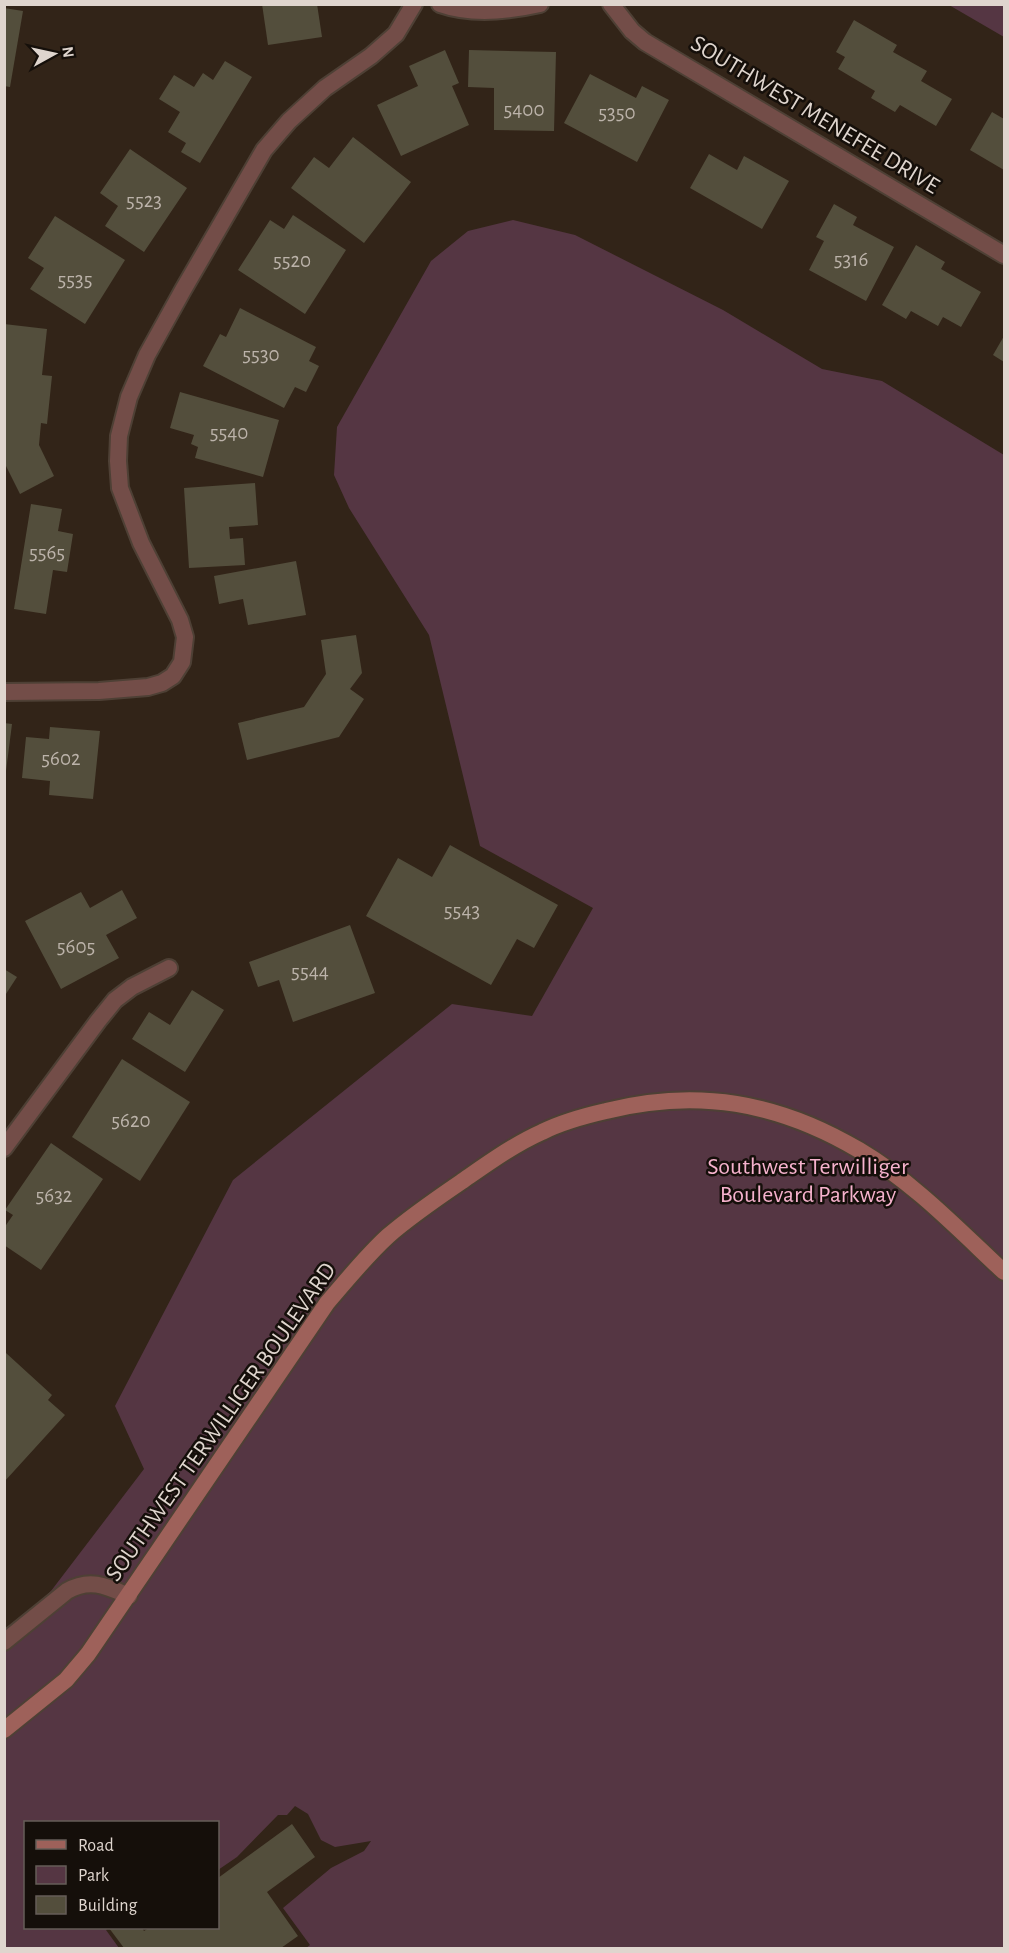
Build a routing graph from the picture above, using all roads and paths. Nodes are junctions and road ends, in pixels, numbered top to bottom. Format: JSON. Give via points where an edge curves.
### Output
{"nodes":[{"id":1,"x":414,"y":4,"type":"edge"},
{"id":2,"x":440,"y":4,"type":"edge"},
{"id":3,"x":540,"y":4,"type":"edge"},
{"id":4,"x":611,"y":4,"type":"edge"},
{"id":5,"x":1005,"y":255,"type":"edge"},
{"id":6,"x":4,"y":692,"type":"edge"},
{"id":7,"x":169,"y":968,"type":"dead end"},
{"id":8,"x":4,"y":1148,"type":"edge"},
{"id":9,"x":1005,"y":1272,"type":"edge"},
{"id":10,"x":129,"y":1596,"type":"junction"},
{"id":11,"x":4,"y":1642,"type":"edge"},
{"id":12,"x":4,"y":1730,"type":"edge"}],
"edges":[{"from":1,"to":6,"type":"street","via":[[396,34],[325,88],[264,150],[177,299],[129,397],[119,436],[120,488],[141,543],[180,620],[185,637],[182,663],[173,676],[148,687]]},
{"from":2,"to":3,"type":"street","via":[[495,11]]},
{"from":4,"to":5,"type":"street","name":"SOUTHWEST MENEFEE DRIVE","via":[[645,42]]},
{"from":7,"to":8,"type":"street","via":[[115,1000]]},
{"from":9,"to":10,"type":"main road","name":"SOUTHWEST TERWILLIGER BOULEVARD","via":[[928,1200],[882,1165],[822,1131],[761,1108],[679,1100],[627,1106],[566,1122],[501,1154],[417,1212],[352,1274],[327,1303]]},
{"from":10,"to":11,"type":"street","via":[[105,1586],[78,1585]]},
{"from":10,"to":12,"type":"main road","name":"SOUTHWEST TERWILLIGER BOULEVARD","via":[[66,1680]]}]}
